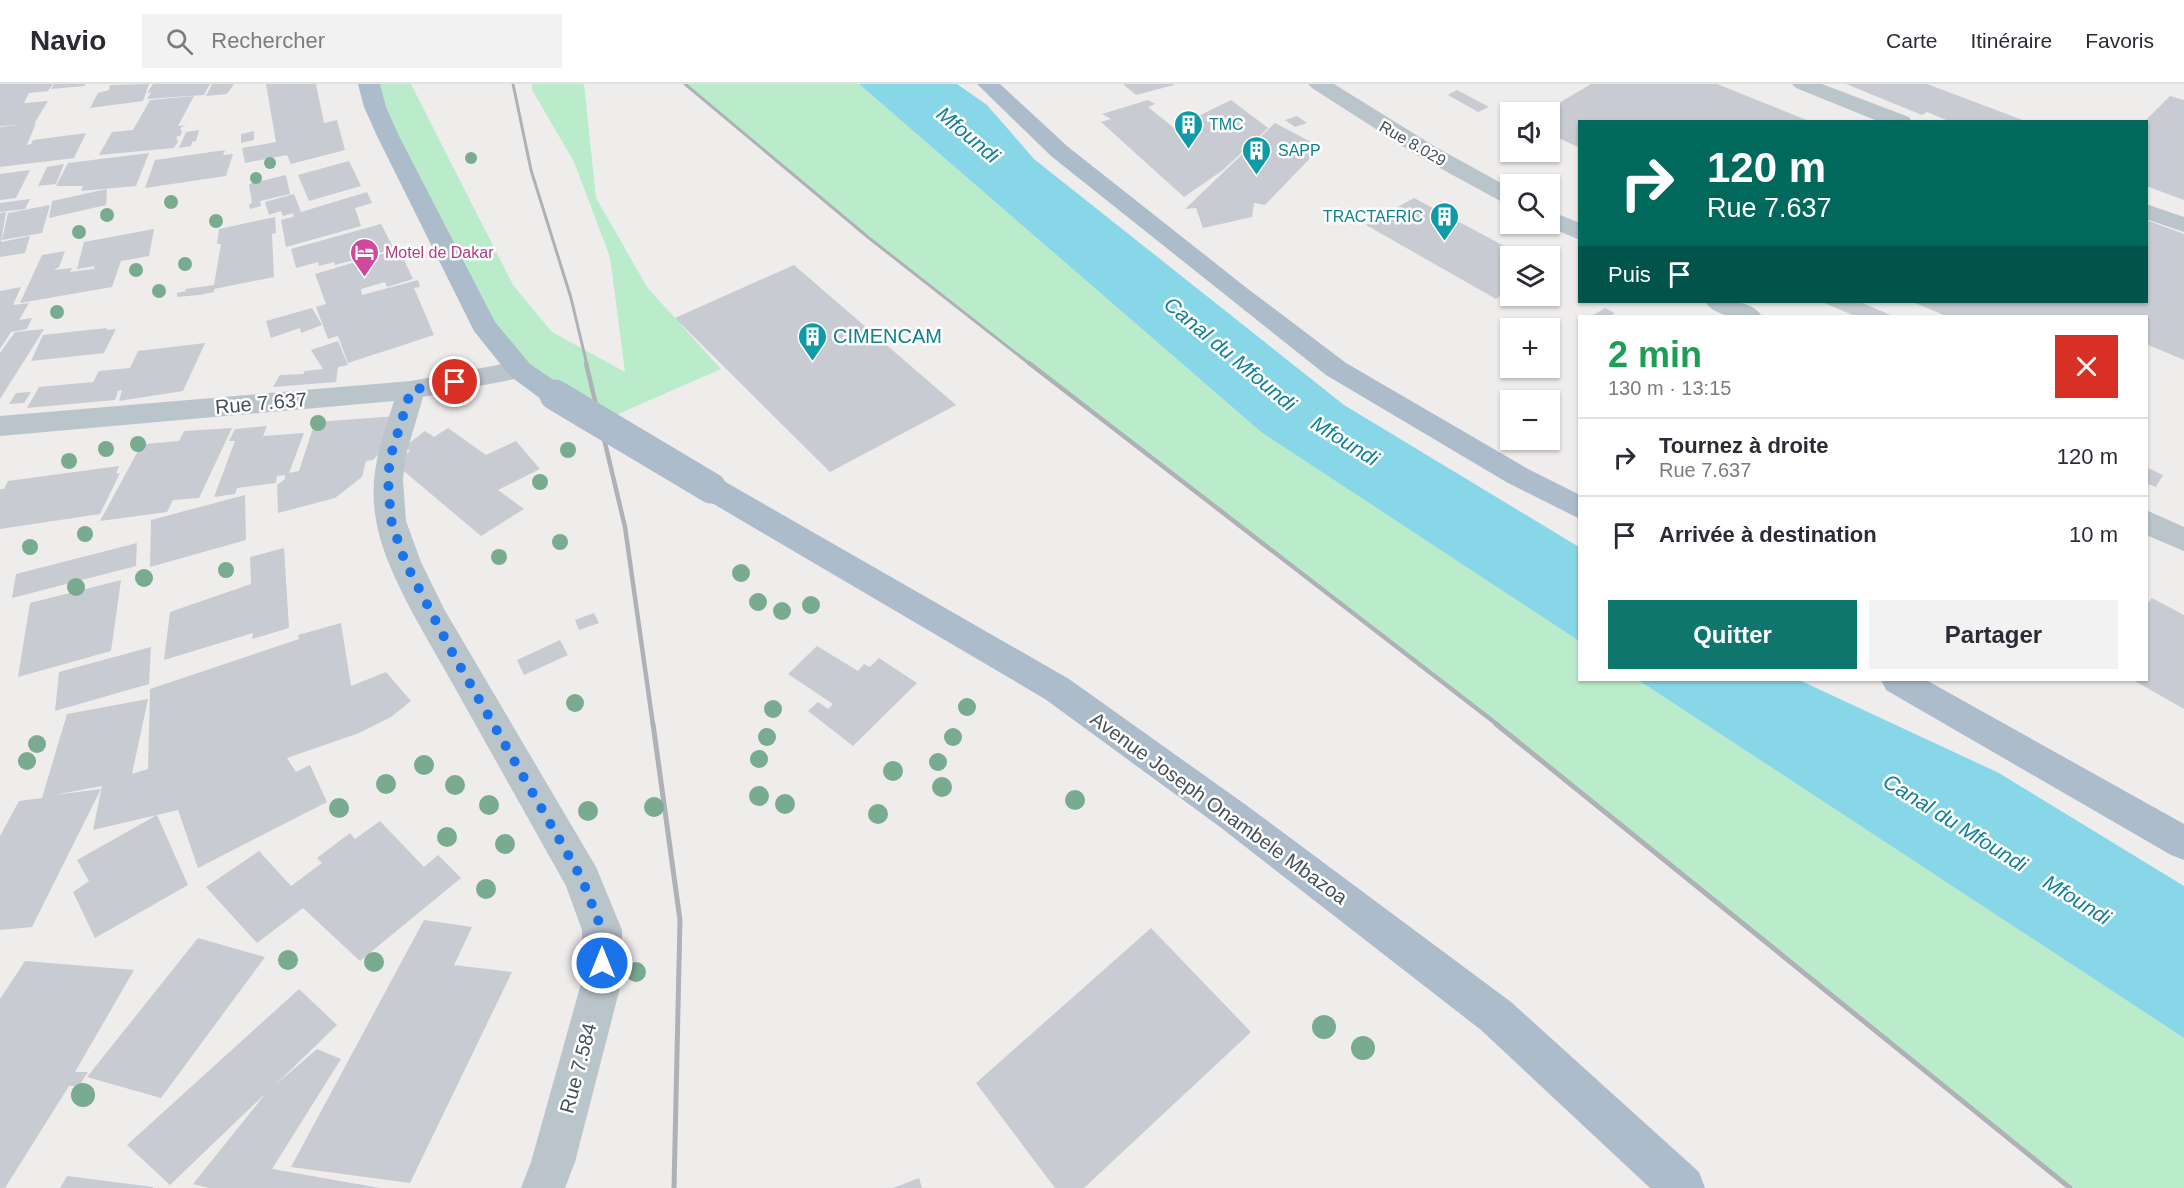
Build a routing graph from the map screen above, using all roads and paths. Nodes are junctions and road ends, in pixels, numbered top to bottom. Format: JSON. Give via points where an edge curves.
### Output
{"nodes":[{"id":1,"x":369,"y":84,"type":"edge"},
{"id":2,"x":988,"y":84,"type":"edge"},
{"id":3,"x":1319,"y":84,"type":"edge"},
{"id":4,"x":1803,"y":84,"type":"edge"},
{"id":5,"x":1896,"y":120,"type":"edge"},
{"id":6,"x":1500,"y":192,"type":"edge"},
{"id":7,"x":2148,"y":212,"type":"edge"},
{"id":8,"x":1560,"y":223,"type":"edge"},
{"id":9,"x":2184,"y":225,"type":"edge"},
{"id":10,"x":1578,"y":232,"type":"edge"},
{"id":11,"x":1720,"y":303,"type":"edge"},
{"id":12,"x":1747,"y":315,"type":"edge"},
{"id":13,"x":520,"y":370,"type":"junction"},
{"id":14,"x":411,"y":390,"type":"junction"},
{"id":15,"x":0,"y":426,"type":"edge"},
{"id":16,"x":1578,"y":507,"type":"edge"},
{"id":17,"x":2148,"y":522,"type":"edge"},
{"id":18,"x":2184,"y":540,"type":"edge"},
{"id":19,"x":1900,"y":681,"type":"edge"},
{"id":20,"x":2184,"y":843,"type":"edge"},
{"id":21,"x":543,"y":1188,"type":"edge"},
{"id":22,"x":1683,"y":1188,"type":"edge"}],
"edges":[{"from":1,"to":13,"type":"main road","name":"Avenue Joseph Onambele Mbazoa","via":[[388,136],[474,308]]},
{"from":2,"to":16,"type":"main road","via":[[1059,151],[1336,369]]},
{"from":3,"to":6,"type":"street","name":"Rue 8.029","via":[[1426,152]]},
{"from":4,"to":5,"type":"street"},
{"from":7,"to":9,"type":"street"},
{"from":8,"to":10,"type":"street"},
{"from":11,"to":12,"type":"street"},
{"from":13,"to":14,"type":"street","name":"Rue 7.637"},
{"from":13,"to":22,"type":"main road","name":"Avenue Joseph Onambele Mbazoa","bridge":true,"via":[[555,395],[1066,696],[1233,816],[1496,1016]]},
{"from":14,"to":15,"type":"street","name":"Rue 7.637"},
{"from":14,"to":21,"type":"street","name":"Rue 7.584","via":[[390,458],[388,480],[391,520],[405,562],[431,615],[582,879],[602,930],[602,980]]},
{"from":17,"to":18,"type":"street"},
{"from":19,"to":20,"type":"main road"}]}
